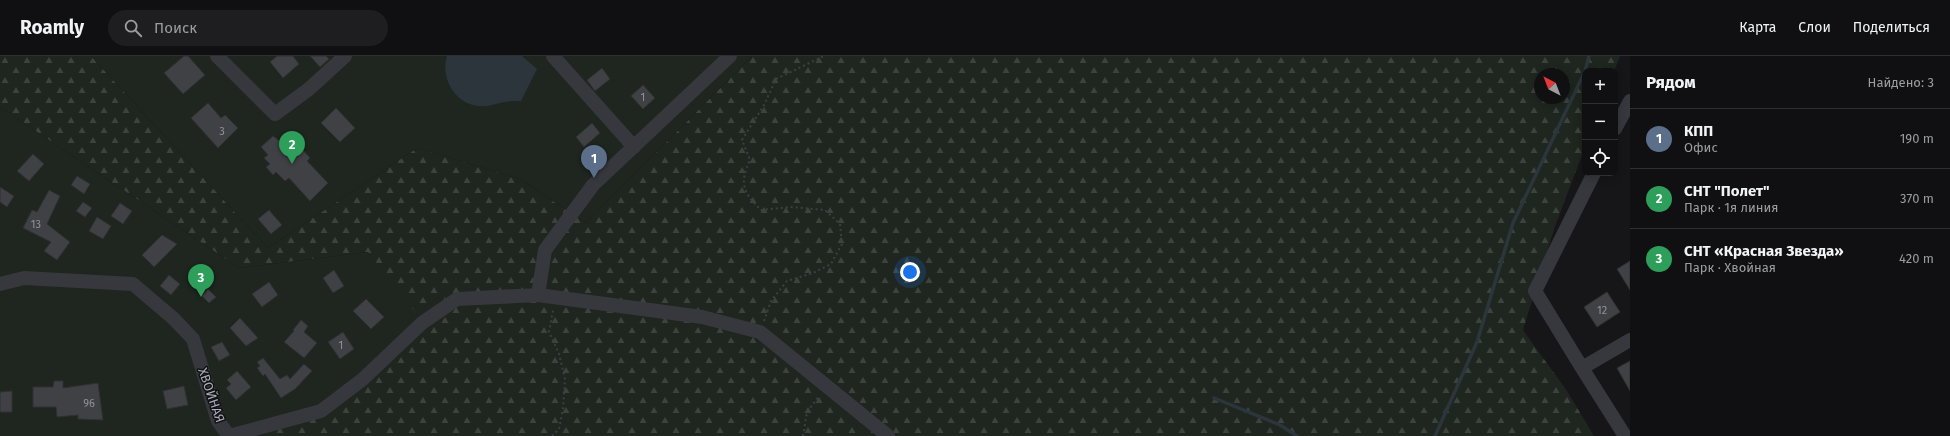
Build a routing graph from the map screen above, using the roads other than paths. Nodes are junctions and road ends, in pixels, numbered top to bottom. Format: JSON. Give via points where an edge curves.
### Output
{"nodes":[{"id":1,"x":217,"y":56,"type":"edge"},
{"id":2,"x":345,"y":56,"type":"edge"},
{"id":3,"x":553,"y":56,"type":"edge"},
{"id":4,"x":721,"y":59,"type":"edge"},
{"id":5,"x":1630,"y":101,"type":"edge"},
{"id":6,"x":1618,"y":123,"type":"edge"},
{"id":7,"x":634,"y":147,"type":"junction"},
{"id":8,"x":1592,"y":176,"type":"edge"},
{"id":9,"x":0,"y":284,"type":"edge"},
{"id":10,"x":538,"y":295,"type":"junction"},
{"id":11,"x":1630,"y":340,"type":"edge"},
{"id":12,"x":1582,"y":368,"type":"junction"},
{"id":13,"x":888,"y":436,"type":"edge"},
{"id":14,"x":1625,"y":436,"type":"edge"}],
"edges":[{"from":1,"to":2,"type":"street","via":[[275,114],[309,89]]},
{"from":3,"to":7,"type":"street"},
{"from":4,"to":7,"type":"street"},
{"from":5,"to":6,"type":"street"},
{"from":7,"to":10,"type":"street","via":[[593,185],[545,250]]},
{"from":8,"to":12,"type":"street","via":[[1535,291]]},
{"from":9,"to":10,"type":"street","name":"ХВОЙНАЯ","via":[[24,278],[133,284],[193,338],[218,421],[229,436],[320,411],[363,379],[422,323],[457,298]]},
{"from":10,"to":13,"type":"street","via":[[702,317],[760,332]]},
{"from":11,"to":12,"type":"street"},
{"from":12,"to":14,"type":"street"}]}
